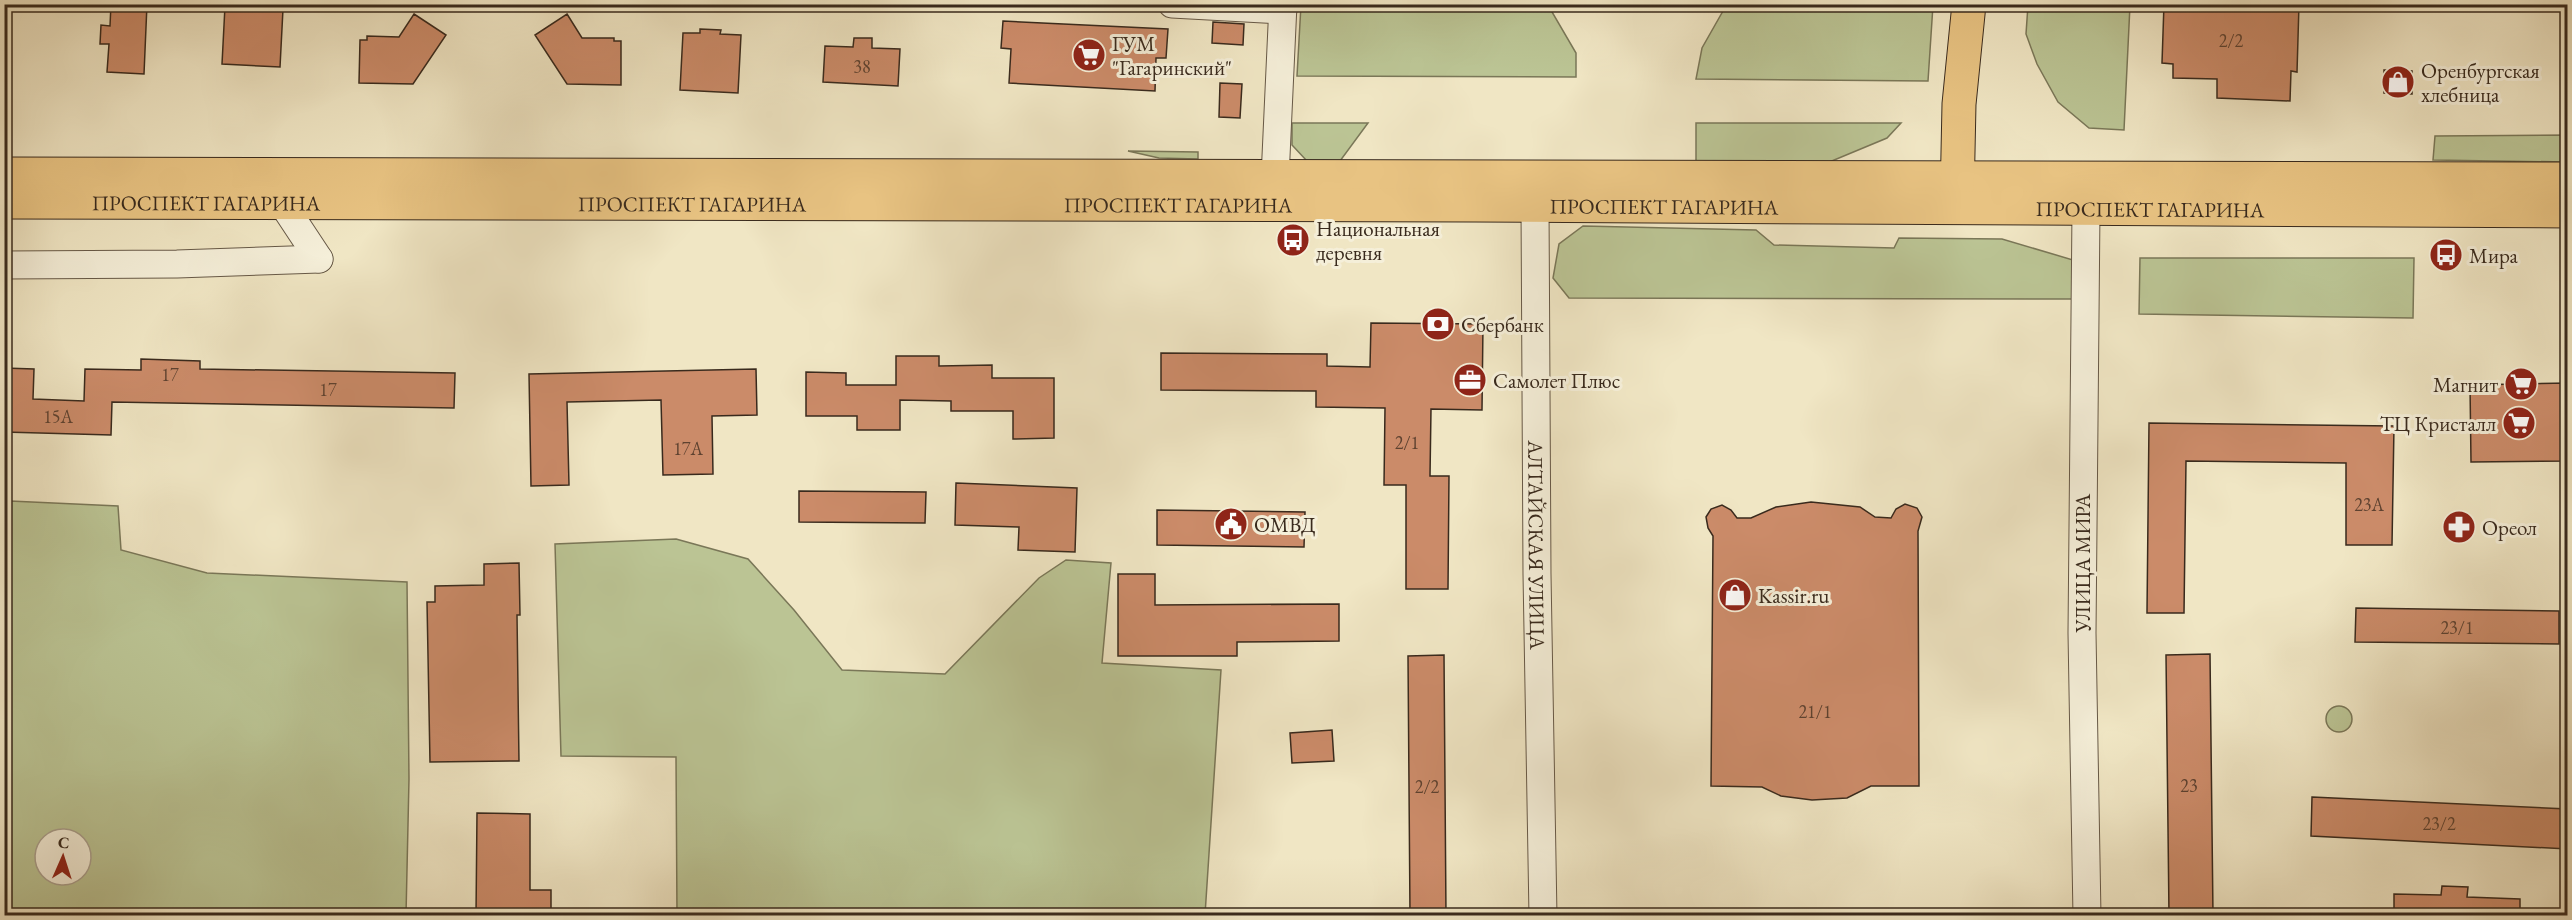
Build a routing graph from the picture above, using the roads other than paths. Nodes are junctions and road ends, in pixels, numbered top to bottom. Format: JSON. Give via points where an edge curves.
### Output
{"nodes":[{"id":1,"x":1969,"y":4,"type":"edge"},
{"id":2,"x":1173,"y":5,"type":"edge"},
{"id":3,"x":1283,"y":7,"type":"edge"},
{"id":4,"x":4,"y":174,"type":"edge"},
{"id":5,"x":2568,"y":179,"type":"edge"},
{"id":6,"x":1275,"y":191,"type":"junction"},
{"id":7,"x":1535,"y":191,"type":"junction"},
{"id":8,"x":1957,"y":193,"type":"junction"},
{"id":9,"x":4,"y":202,"type":"edge"},
{"id":10,"x":282,"y":203,"type":"junction"},
{"id":11,"x":2086,"y":210,"type":"junction"},
{"id":12,"x":2568,"y":211,"type":"edge"},
{"id":13,"x":4,"y":265,"type":"edge"},
{"id":14,"x":1543,"y":915,"type":"edge"},
{"id":15,"x":2086,"y":915,"type":"edge"}],
"edges":[{"from":1,"to":8,"type":"main road","via":[[1961,73]]},
{"from":2,"to":3,"type":"street"},
{"from":3,"to":6,"type":"street"},
{"from":4,"to":6,"type":"main road","name":"ПРОСПЕКТ ГАГАРИНА"},
{"from":5,"to":8,"type":"main road","name":"ПРОСПЕКТ ГАГАРИНА"},
{"from":6,"to":7,"type":"main road","name":"ПРОСПЕКТ ГАГАРИНА"},
{"from":6,"to":10,"type":"main road","name":"ПРОСПЕКТ ГАГАРИНА"},
{"from":7,"to":8,"type":"main road","name":"ПРОСПЕКТ ГАГАРИНА"},
{"from":7,"to":14,"type":"street","name":"АЛТАЙСКАЯ УЛИЦА"},
{"from":8,"to":11,"type":"main road","name":"ПРОСПЕКТ ГАГАРИНА"},
{"from":9,"to":10,"type":"main road","name":"ПРОСПЕКТ ГАГАРИНА"},
{"from":10,"to":13,"type":"street","via":[[319,259]]},
{"from":11,"to":12,"type":"main road","name":"ПРОСПЕКТ ГАГАРИНА"},
{"from":11,"to":15,"type":"street","name":"УЛИЦА МИРА","via":[[2082,633]]}]}
